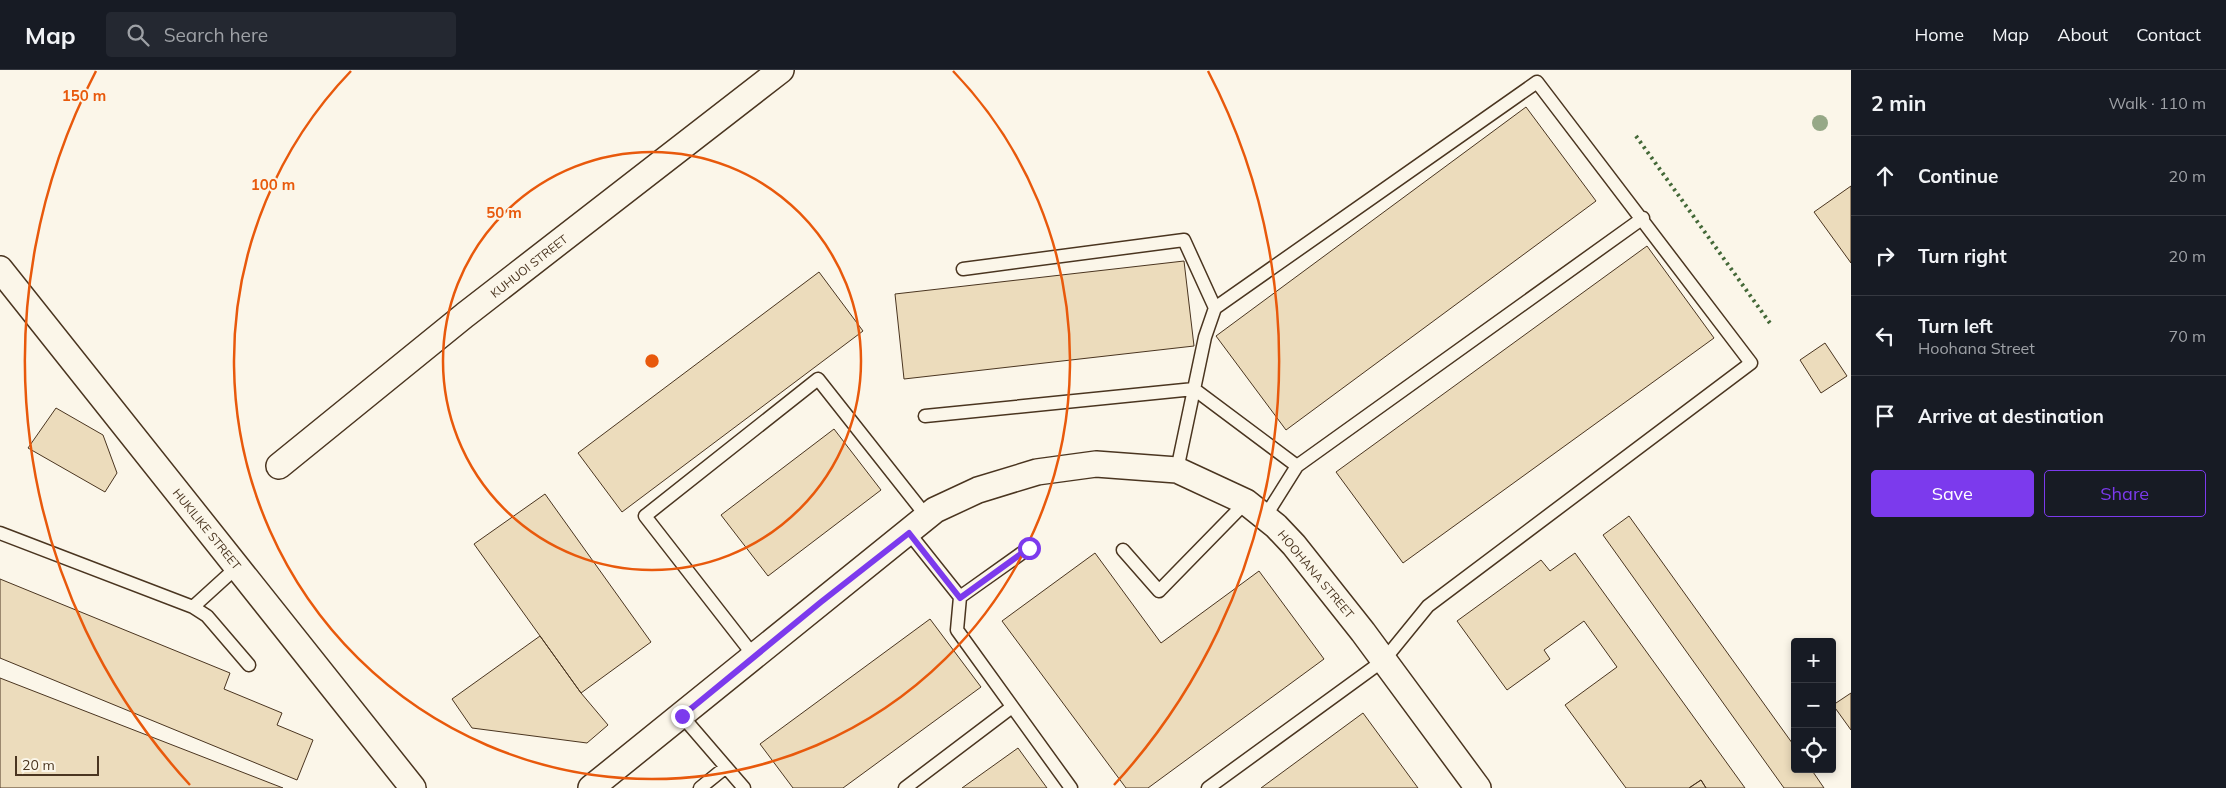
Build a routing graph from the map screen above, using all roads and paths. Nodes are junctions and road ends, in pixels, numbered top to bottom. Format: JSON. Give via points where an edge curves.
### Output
{"nodes":[{"id":1,"x":781,"y":70,"type":"edge"},
{"id":2,"x":1643,"y":218,"type":"junction"},
{"id":3,"x":963,"y":269,"type":"dead end"},
{"id":4,"x":4,"y":285,"type":"edge"},
{"id":5,"x":1215,"y":308,"type":"junction"},
{"id":6,"x":1194,"y":390,"type":"junction"},
{"id":7,"x":925,"y":416,"type":"dead end"},
{"id":8,"x":279,"y":466,"type":"dead end"},
{"id":9,"x":1297,"y":466,"type":"junction"},
{"id":10,"x":1177,"y":470,"type":"junction"},
{"id":11,"x":1256,"y":510,"type":"junction"},
{"id":12,"x":918,"y":525,"type":"junction"},
{"id":13,"x":0,"y":533,"type":"edge"},
{"id":14,"x":1029,"y":548,"type":"dead end"},
{"id":15,"x":1123,"y":550,"type":"dead end"},
{"id":16,"x":237,"y":567,"type":"junction"},
{"id":17,"x":960,"y":598,"type":"junction"},
{"id":18,"x":193,"y":607,"type":"junction"},
{"id":19,"x":754,"y":656,"type":"junction"},
{"id":20,"x":1384,"y":660,"type":"junction"},
{"id":21,"x":249,"y":665,"type":"dead end"},
{"id":22,"x":1012,"y":707,"type":"junction"},
{"id":23,"x":682,"y":716,"type":"junction"},
{"id":24,"x":726,"y":768,"type":"junction"},
{"id":25,"x":413,"y":788,"type":"edge"},
{"id":26,"x":591,"y":788,"type":"edge"},
{"id":27,"x":700,"y":788,"type":"edge"},
{"id":28,"x":744,"y":788,"type":"edge"},
{"id":29,"x":906,"y":788,"type":"edge"},
{"id":30,"x":1071,"y":788,"type":"edge"},
{"id":31,"x":1208,"y":788,"type":"edge"},
{"id":32,"x":1478,"y":788,"type":"edge"}],
"edges":[{"from":1,"to":8,"type":"street","name":"KUHUOI STREET","via":[[465,315]]},
{"from":2,"to":5,"type":"lane","via":[[1537,82]]},
{"from":2,"to":9,"type":"lane"},
{"from":2,"to":20,"type":"lane","via":[[1751,363],[1428,606]]},
{"from":3,"to":5,"type":"lane","via":[[1184,240]]},
{"from":4,"to":16,"type":"street","name":"HUKILIKE STREET"},
{"from":5,"to":6,"type":"lane"},
{"from":6,"to":7,"type":"lane"},
{"from":6,"to":9,"type":"lane"},
{"from":6,"to":10,"type":"lane"},
{"from":9,"to":11,"type":"lane"},
{"from":10,"to":11,"type":"street","name":"HOOHANA STREET"},
{"from":10,"to":12,"type":"street","name":"HOOHANA STREET","via":[[1096,464],[1038,472],[978,490],[935,510]]},
{"from":11,"to":15,"type":"lane","via":[[1159,591]]},
{"from":11,"to":20,"type":"street","name":"HOOHANA STREET","via":[[1294,545]]},
{"from":12,"to":17,"type":"lane"},
{"from":12,"to":19,"type":"street","name":"HOOHANA STREET"},
{"from":12,"to":19,"type":"lane","via":[[818,378],[645,516]]},
{"from":13,"to":18,"type":"lane"},
{"from":14,"to":17,"type":"lane"},
{"from":16,"to":18,"type":"lane"},
{"from":16,"to":25,"type":"street","name":"HUKILIKE STREET"},
{"from":17,"to":22,"type":"lane","via":[[957,630]]},
{"from":18,"to":21,"type":"lane","via":[[206,616]]},
{"from":19,"to":23,"type":"street","name":"HOOHANA STREET"},
{"from":20,"to":31,"type":"lane"},
{"from":20,"to":32,"type":"street","name":"HOOHANA STREET"},
{"from":22,"to":29,"type":"lane"},
{"from":22,"to":30,"type":"lane"},
{"from":23,"to":24,"type":"lane"},
{"from":23,"to":26,"type":"street","name":"HOOHANA STREET"},
{"from":24,"to":27,"type":"lane"},
{"from":24,"to":28,"type":"lane"}]}
